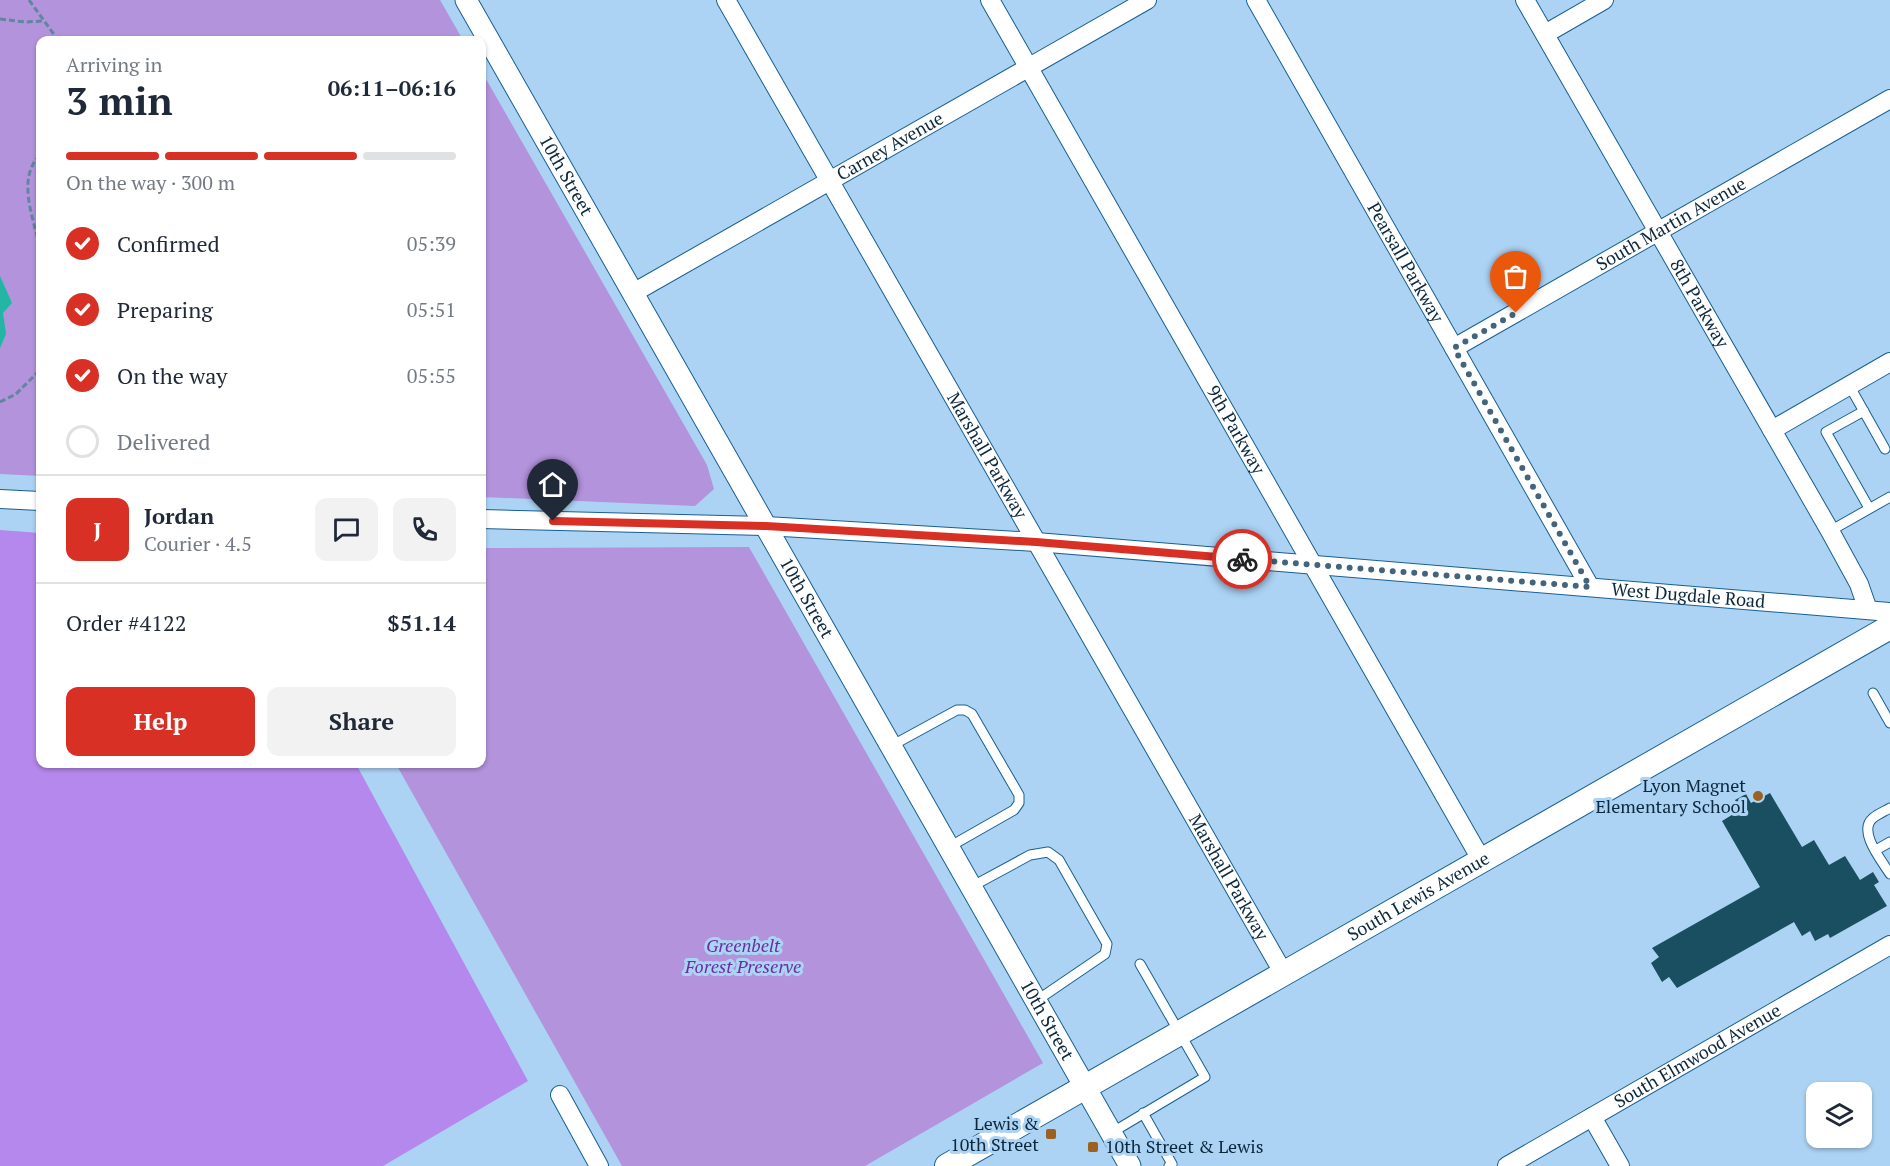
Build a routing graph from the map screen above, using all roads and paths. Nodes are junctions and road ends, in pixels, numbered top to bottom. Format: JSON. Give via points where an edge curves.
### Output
{"nodes":[{"id":1,"x":29,"y":0,"type":"edge"},
{"id":2,"x":466,"y":0,"type":"edge"},
{"id":3,"x":726,"y":0,"type":"edge"},
{"id":4,"x":990,"y":0,"type":"edge"},
{"id":5,"x":1147,"y":0,"type":"edge"},
{"id":6,"x":1256,"y":0,"type":"edge"},
{"id":7,"x":1526,"y":0,"type":"edge"},
{"id":8,"x":1604,"y":0,"type":"edge"},
{"id":9,"x":0,"y":19,"type":"edge"},
{"id":10,"x":42,"y":21,"type":"junction"},
{"id":11,"x":1545,"y":34,"type":"junction"},
{"id":12,"x":55,"y":36,"type":"edge"},
{"id":13,"x":1029,"y":68,"type":"junction"},
{"id":14,"x":1890,"y":99,"type":"edge"},
{"id":15,"x":36,"y":160,"type":"edge"},
{"id":16,"x":830,"y":181,"type":"junction"},
{"id":17,"x":36,"y":229,"type":"edge"},
{"id":18,"x":1658,"y":232,"type":"junction"},
{"id":19,"x":633,"y":293,"type":"junction"},
{"id":20,"x":1454,"y":348,"type":"junction"},
{"id":21,"x":1890,"y":362,"type":"edge"},
{"id":22,"x":36,"y":373,"type":"edge"},
{"id":23,"x":1849,"y":385,"type":"junction"},
{"id":24,"x":0,"y":402,"type":"edge"},
{"id":25,"x":1864,"y":411,"type":"junction"},
{"id":26,"x":1773,"y":430,"type":"junction"},
{"id":27,"x":1886,"y":449,"type":"dead end"},
{"id":28,"x":1890,"y":496,"type":"edge"},
{"id":29,"x":0,"y":499,"type":"edge"},
{"id":30,"x":36,"y":501,"type":"edge"},
{"id":31,"x":1869,"y":508,"type":"junction"},
{"id":32,"x":486,"y":519,"type":"edge"},
{"id":33,"x":766,"y":526,"type":"junction"},
{"id":34,"x":1830,"y":531,"type":"junction"},
{"id":35,"x":1036,"y":542,"type":"junction"},
{"id":36,"x":1312,"y":564,"type":"junction"},
{"id":37,"x":1590,"y":587,"type":"junction"},
{"id":38,"x":1868,"y":610,"type":"junction"},
{"id":39,"x":1890,"y":612,"type":"edge"},
{"id":40,"x":1890,"y":627,"type":"edge"},
{"id":41,"x":1873,"y":693,"type":"dead end"},
{"id":42,"x":1890,"y":723,"type":"edge"},
{"id":43,"x":891,"y":746,"type":"junction"},
{"id":44,"x":1890,"y":808,"type":"edge"},
{"id":45,"x":1890,"y":842,"type":"edge"},
{"id":46,"x":948,"y":848,"type":"junction"},
{"id":47,"x":1876,"y":850,"type":"junction"},
{"id":48,"x":1482,"y":861,"type":"junction"},
{"id":49,"x":1890,"y":874,"type":"edge"},
{"id":50,"x":971,"y":887,"type":"junction"},
{"id":51,"x":1890,"y":945,"type":"edge"},
{"id":52,"x":1140,"y":964,"type":"dead end"},
{"id":53,"x":1284,"y":974,"type":"junction"},
{"id":54,"x":1036,"y":1001,"type":"junction"},
{"id":55,"x":1181,"y":1033,"type":"junction"},
{"id":56,"x":1085,"y":1088,"type":"junction"},
{"id":57,"x":560,"y":1095,"type":"dead end"},
{"id":58,"x":1143,"y":1113,"type":"junction"},
{"id":59,"x":1592,"y":1117,"type":"junction"},
{"id":60,"x":1111,"y":1133,"type":"junction"},
{"id":61,"x":599,"y":1166,"type":"edge"},
{"id":62,"x":947,"y":1166,"type":"edge"},
{"id":63,"x":1130,"y":1166,"type":"edge"},
{"id":64,"x":1168,"y":1166,"type":"edge"},
{"id":65,"x":1507,"y":1166,"type":"edge"},
{"id":66,"x":1620,"y":1166,"type":"edge"}],
"edges":[{"from":1,"to":10,"type":"path"},
{"from":2,"to":19,"type":"street","name":"10th Street"},
{"from":3,"to":16,"type":"street","name":"Marshall Parkway"},
{"from":4,"to":13,"type":"street","name":"9th Parkway"},
{"from":5,"to":13,"type":"street","name":"Carney Avenue"},
{"from":6,"to":20,"type":"street","name":"Pearsall Parkway"},
{"from":7,"to":11,"type":"street","name":"8th Parkway"},
{"from":8,"to":11,"type":"street"},
{"from":9,"to":10,"type":"path"},
{"from":10,"to":12,"type":"path"},
{"from":11,"to":18,"type":"street","name":"8th Parkway"},
{"from":13,"to":16,"type":"street","name":"Carney Avenue"},
{"from":13,"to":36,"type":"street","name":"9th Parkway"},
{"from":14,"to":18,"type":"street","name":"South Martin Avenue"},
{"from":15,"to":17,"type":"path","via":[[28,177]]},
{"from":16,"to":19,"type":"street","name":"Carney Avenue"},
{"from":16,"to":35,"type":"street","name":"Marshall Parkway"},
{"from":18,"to":20,"type":"street","name":"South Martin Avenue"},
{"from":18,"to":26,"type":"street","name":"8th Parkway"},
{"from":19,"to":33,"type":"street","name":"10th Street"},
{"from":20,"to":37,"type":"street","name":"Pearsall Parkway"},
{"from":21,"to":23,"type":"street"},
{"from":22,"to":24,"type":"path","via":[[16,394]]},
{"from":23,"to":25,"type":"lane"},
{"from":23,"to":26,"type":"street"},
{"from":25,"to":27,"type":"lane"},
{"from":25,"to":31,"type":"lane","via":[[1826,432]]},
{"from":26,"to":34,"type":"street","name":"8th Parkway"},
{"from":28,"to":31,"type":"lane"},
{"from":29,"to":30,"type":"street"},
{"from":31,"to":34,"type":"lane"},
{"from":32,"to":33,"type":"street","name":"West Dugdale Road"},
{"from":33,"to":35,"type":"street","name":"West Dugdale Road"},
{"from":33,"to":43,"type":"street","name":"10th Street"},
{"from":34,"to":38,"type":"street","name":"8th Parkway","via":[[1859,584]]},
{"from":35,"to":36,"type":"street","name":"West Dugdale Road"},
{"from":35,"to":53,"type":"street","name":"Marshall Parkway"},
{"from":36,"to":37,"type":"street","name":"West Dugdale Road"},
{"from":36,"to":48,"type":"street","name":"9th Parkway"},
{"from":37,"to":38,"type":"street","name":"West Dugdale Road"},
{"from":38,"to":39,"type":"street","name":"West Dugdale Road"},
{"from":40,"to":48,"type":"main road","name":"South Lewis Avenue"},
{"from":41,"to":42,"type":"lane"},
{"from":43,"to":46,"type":"street","name":"10th Street"},
{"from":43,"to":46,"type":"lane","via":[[957,710],[965,710],[972,714],[1013,784],[1019,795],[1014,810]]},
{"from":44,"to":47,"type":"lane","via":[[1871,819],[1867,826],[1867,835]]},
{"from":45,"to":47,"type":"lane"},
{"from":46,"to":50,"type":"street","name":"10th Street"},
{"from":47,"to":49,"type":"lane"},
{"from":48,"to":53,"type":"main road","name":"South Lewis Avenue"},
{"from":50,"to":54,"type":"street","name":"10th Street"},
{"from":50,"to":54,"type":"lane","via":[[1030,855],[1048,852],[1059,860],[1107,944],[1105,954]]},
{"from":51,"to":59,"type":"street","name":"South Elmwood Avenue"},
{"from":52,"to":55,"type":"lane"},
{"from":53,"to":55,"type":"main road","name":"South Lewis Avenue"},
{"from":54,"to":56,"type":"street","name":"10th Street"},
{"from":55,"to":56,"type":"main road","name":"South Lewis Avenue"},
{"from":55,"to":58,"type":"lane","via":[[1205,1077]]},
{"from":56,"to":60,"type":"street","name":"10th Street"},
{"from":56,"to":62,"type":"main road","name":"South Lewis Avenue"},
{"from":57,"to":61,"type":"street"},
{"from":58,"to":60,"type":"lane"},
{"from":58,"to":64,"type":"lane","via":[[1172,1164]]},
{"from":59,"to":65,"type":"street","name":"South Elmwood Avenue"},
{"from":59,"to":66,"type":"street"},
{"from":60,"to":63,"type":"street","name":"10th Street"}]}
